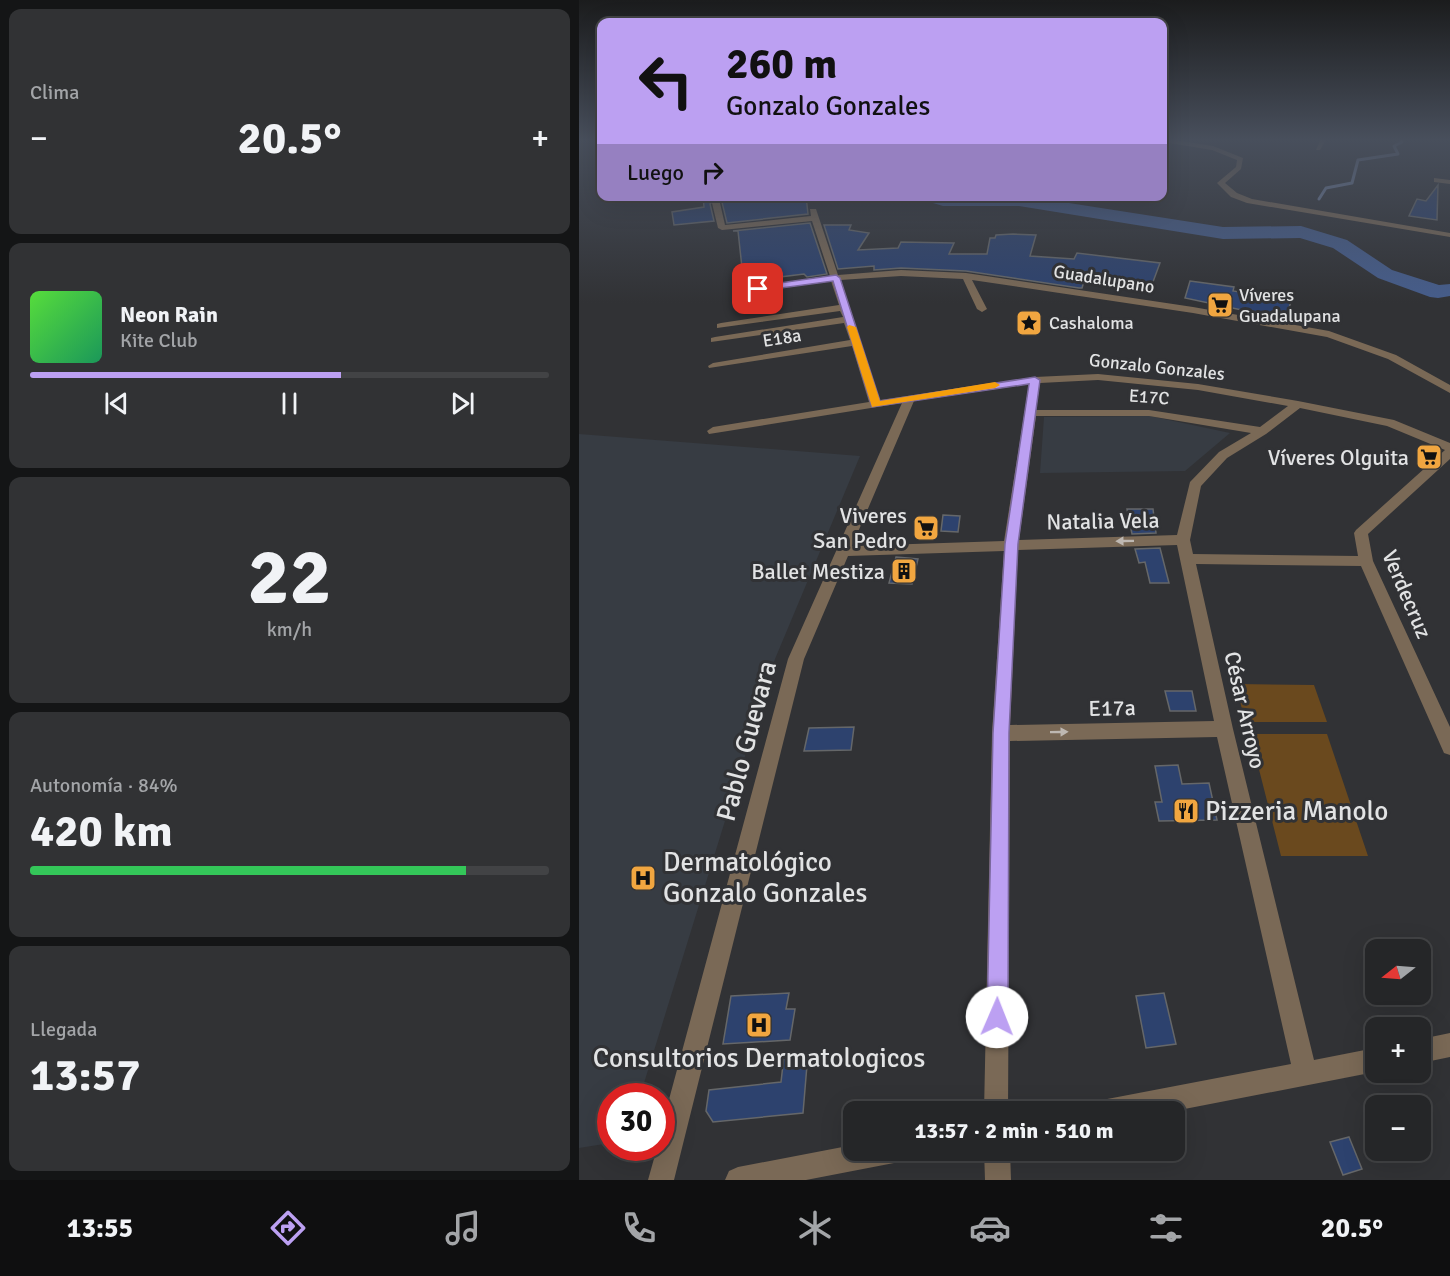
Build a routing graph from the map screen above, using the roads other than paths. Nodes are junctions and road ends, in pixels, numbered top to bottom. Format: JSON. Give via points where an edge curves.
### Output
{"nodes":[{"id":1,"x":1232,"y":193,"type":"edge"},
{"id":2,"x":716,"y":203,"type":"dead end"},
{"id":3,"x":1450,"y":235,"type":"edge"},
{"id":4,"x":966,"y":276,"type":"junction"},
{"id":5,"x":836,"y":278,"type":"junction"},
{"id":6,"x":739,"y":292,"type":"dead end"},
{"id":7,"x":845,"y":307,"type":"junction"},
{"id":8,"x":982,"y":309,"type":"dead end"},
{"id":9,"x":849,"y":319,"type":"junction"},
{"id":10,"x":721,"y":326,"type":"dead end"},
{"id":11,"x":715,"y":340,"type":"dead end"},
{"id":12,"x":857,"y":342,"type":"junction"},
{"id":13,"x":713,"y":366,"type":"dead end"},
{"id":14,"x":1035,"y":380,"type":"junction"},
{"id":15,"x":1450,"y":390,"type":"edge"},
{"id":16,"x":909,"y":400,"type":"junction"},
{"id":17,"x":1297,"y":404,"type":"junction"},
{"id":18,"x":876,"y":405,"type":"junction"},
{"id":19,"x":1031,"y":413,"type":"junction"},
{"id":20,"x":713,"y":431,"type":"dead end"},
{"id":21,"x":1262,"y":431,"type":"junction"},
{"id":22,"x":1450,"y":449,"type":"edge"},
{"id":23,"x":1435,"y":468,"type":"junction"},
{"id":24,"x":1450,"y":470,"type":"edge"},
{"id":25,"x":1011,"y":544,"type":"junction"},
{"id":26,"x":845,"y":550,"type":"junction"},
{"id":27,"x":1185,"y":550,"type":"junction"},
{"id":28,"x":1366,"y":561,"type":"junction"},
{"id":29,"x":1224,"y":729,"type":"junction"},
{"id":30,"x":1001,"y":733,"type":"junction"},
{"id":31,"x":1450,"y":747,"type":"edge"},
{"id":32,"x":1450,"y":1046,"type":"edge"},
{"id":33,"x":1431,"y":1049,"type":"edge"},
{"id":34,"x":1365,"y":1062,"type":"edge"},
{"id":35,"x":1305,"y":1073,"type":"junction"},
{"id":36,"x":996,"y":1101,"type":"edge"},
{"id":37,"x":1159,"y":1101,"type":"edge"},
{"id":38,"x":843,"y":1160,"type":"edge"},
{"id":39,"x":998,"y":1161,"type":"edge"},
{"id":40,"x":661,"y":1180,"type":"edge"},
{"id":41,"x":738,"y":1180,"type":"edge"},
{"id":42,"x":999,"y":1180,"type":"edge"}],
"edges":[{"from":1,"to":3,"type":"street","via":[[1249,201]]},
{"from":2,"to":5,"type":"street","via":[[722,228],[814,214]]},
{"from":4,"to":5,"type":"street","name":"Guadalupano","via":[[901,273]]},
{"from":4,"to":8,"type":"street"},
{"from":4,"to":15,"type":"street","name":"Guadalupano","via":[[1329,334],[1392,357]]},
{"from":5,"to":6,"type":"street","name":"Guadalupano"},
{"from":5,"to":7,"type":"street"},
{"from":7,"to":9,"type":"street"},
{"from":7,"to":10,"type":"street"},
{"from":9,"to":11,"type":"street"},
{"from":9,"to":12,"type":"street"},
{"from":12,"to":13,"type":"street","name":"E18a"},
{"from":12,"to":18,"type":"street"},
{"from":14,"to":16,"type":"street","name":"Gonzalo Gonzales"},
{"from":14,"to":17,"type":"street","name":"Gonzalo Gonzales","via":[[1098,377],[1198,387]]},
{"from":14,"to":19,"type":"street"},
{"from":16,"to":18,"type":"street","name":"Gonzalo Gonzales"},
{"from":16,"to":26,"type":"street","name":"Pablo Guevara"},
{"from":17,"to":21,"type":"street","name":"César Arroyo"},
{"from":17,"to":22,"type":"street","name":"Gonzalo Gonzales","via":[[1390,423]]},
{"from":18,"to":20,"type":"street","name":"Gonzalo Gonzales"},
{"from":19,"to":21,"type":"street","name":"E17C","via":[[1149,413]]},
{"from":19,"to":25,"type":"street"},
{"from":21,"to":27,"type":"street","name":"César Arroyo","via":[[1223,456],[1195,485]]},
{"from":22,"to":23,"type":"street","name":"Verdecruz"},
{"from":23,"to":24,"type":"street"},
{"from":23,"to":28,"type":"street","name":"Verdecruz","via":[[1361,533]]},
{"from":25,"to":26,"type":"street","name":"Natalia Vela"},
{"from":27,"to":25,"type":"street","name":"Natalia Vela","one_way":true},
{"from":25,"to":30,"type":"street"},
{"from":26,"to":40,"type":"street","name":"Pablo Guevara","via":[[796,658]]},
{"from":27,"to":28,"type":"street","name":"Natalia Vela"},
{"from":27,"to":29,"type":"street","name":"César Arroyo"},
{"from":28,"to":31,"type":"street","name":"Verdecruz"},
{"from":30,"to":29,"type":"street","name":"E17a","one_way":true},
{"from":29,"to":35,"type":"street","name":"César Arroyo"},
{"from":30,"to":36,"type":"street"},
{"from":32,"to":33,"type":"street"},
{"from":34,"to":35,"type":"street"},
{"from":35,"to":37,"type":"street"},
{"from":38,"to":41,"type":"street"},
{"from":39,"to":42,"type":"street"}]}
